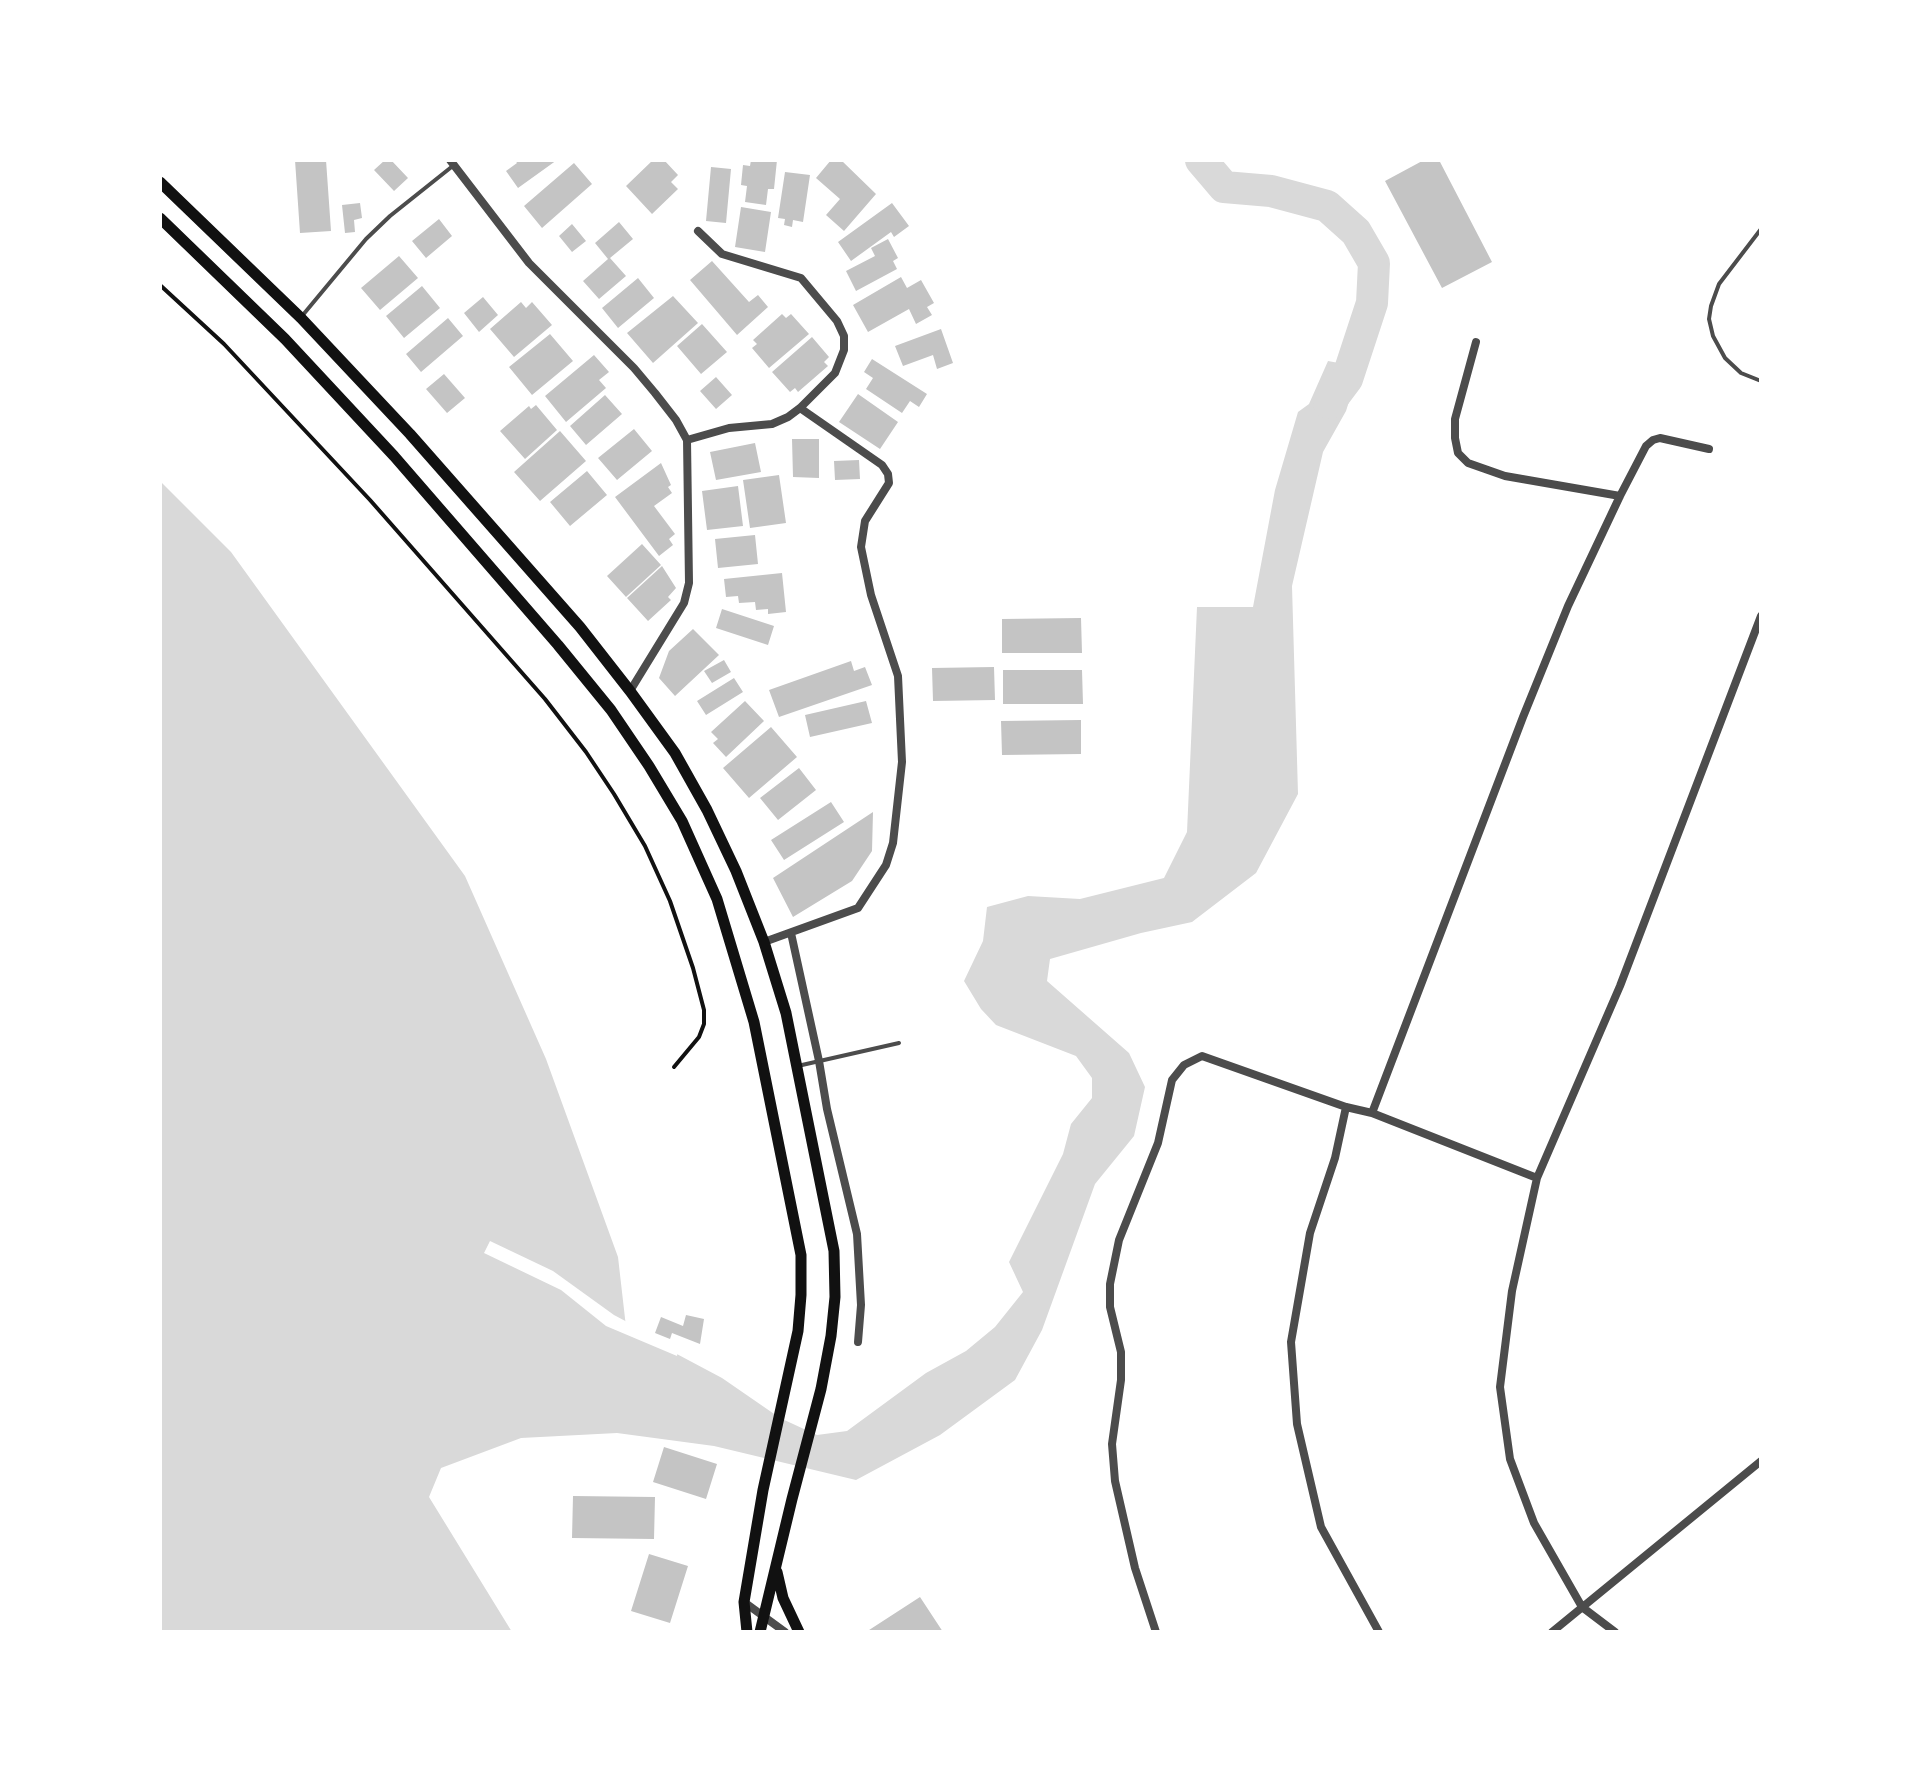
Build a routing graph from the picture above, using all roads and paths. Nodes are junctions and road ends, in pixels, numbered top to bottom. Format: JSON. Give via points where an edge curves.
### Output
{"nodes":[{"id":1,"x":452,"y":162,"type":"edge"},
{"id":2,"x":160,"y":182,"type":"edge"},
{"id":3,"x":160,"y":218,"type":"edge"},
{"id":4,"x":1761,"y":230,"type":"edge"},
{"id":5,"x":698,"y":231,"type":"dead end"},
{"id":6,"x":160,"y":285,"type":"edge"},
{"id":7,"x":300,"y":318,"type":"junction"},
{"id":8,"x":1476,"y":342,"type":"dead end"},
{"id":9,"x":1761,"y":381,"type":"edge"},
{"id":10,"x":800,"y":408,"type":"junction"},
{"id":11,"x":687,"y":440,"type":"junction"},
{"id":12,"x":1709,"y":449,"type":"dead end"},
{"id":13,"x":1620,"y":496,"type":"junction"},
{"id":14,"x":1761,"y":616,"type":"edge"},
{"id":15,"x":630,"y":691,"type":"junction"},
{"id":16,"x":791,"y":933,"type":"junction"},
{"id":17,"x":764,"y":942,"type":"junction"},
{"id":18,"x":899,"y":1043,"type":"dead end"},
{"id":19,"x":819,"y":1061,"type":"junction"},
{"id":20,"x":798,"y":1066,"type":"junction"},
{"id":21,"x":674,"y":1067,"type":"dead end"},
{"id":22,"x":1346,"y":1108,"type":"junction"},
{"id":23,"x":1372,"y":1113,"type":"junction"},
{"id":24,"x":1537,"y":1178,"type":"junction"},
{"id":25,"x":858,"y":1342,"type":"dead end"},
{"id":26,"x":1761,"y":1461,"type":"edge"},
{"id":27,"x":776,"y":1568,"type":"junction"},
{"id":28,"x":744,"y":1602,"type":"junction"},
{"id":29,"x":1582,"y":1607,"type":"junction"},
{"id":30,"x":766,"y":1616,"type":"junction"},
{"id":31,"x":748,"y":1632,"type":"edge"},
{"id":32,"x":760,"y":1632,"type":"edge"},
{"id":33,"x":785,"y":1632,"type":"edge"},
{"id":34,"x":799,"y":1632,"type":"edge"},
{"id":35,"x":1156,"y":1632,"type":"edge"},
{"id":36,"x":1378,"y":1632,"type":"edge"},
{"id":37,"x":1552,"y":1632,"type":"edge"},
{"id":38,"x":1615,"y":1632,"type":"edge"}],
"edges":[{"from":1,"to":7,"type":"lane","via":[[366,239]]},
{"from":1,"to":11,"type":"street","via":[[529,262],[645,381]]},
{"from":2,"to":7,"type":"main road"},
{"from":3,"to":28,"type":"main road","via":[[394,456],[546,630],[649,766],[717,899],[754,1022],[801,1254],[802,1295],[788,1382]]},
{"from":4,"to":9,"type":"lane","via":[[1719,284],[1709,319],[1725,358]]},
{"from":5,"to":10,"type":"street","via":[[722,254],[801,278],[836,321],[844,336],[840,362]]},
{"from":6,"to":21,"type":"path","via":[[370,500],[596,766],[645,846],[694,968],[704,1024]]},
{"from":7,"to":15,"type":"main road","via":[[424,449]]},
{"from":8,"to":13,"type":"street","via":[[1455,419],[1458,453],[1505,476]]},
{"from":10,"to":11,"type":"street","via":[[772,424]]},
{"from":10,"to":16,"type":"street","via":[[888,474],[860,546],[898,676],[902,762],[893,843],[878,880],[858,908]]},
{"from":11,"to":15,"type":"street","via":[[689,582],[684,603]]},
{"from":12,"to":13,"type":"street","via":[[1654,440]]},
{"from":13,"to":23,"type":"street","via":[[1523,716]]},
{"from":14,"to":24,"type":"street","via":[[1620,986]]},
{"from":15,"to":17,"type":"main road","via":[[707,810]]},
{"from":16,"to":17,"type":"street"},
{"from":16,"to":19,"type":"street"},
{"from":17,"to":20,"type":"main road"},
{"from":18,"to":19,"type":"lane"},
{"from":19,"to":20,"type":"lane"},
{"from":19,"to":25,"type":"street","via":[[857,1234]]},
{"from":20,"to":27,"type":"main road","via":[[834,1252],[835,1297],[821,1389]]},
{"from":22,"to":23,"type":"street"},
{"from":22,"to":35,"type":"street","via":[[1202,1056],[1172,1080],[1110,1284],[1121,1352],[1115,1481]]},
{"from":22,"to":36,"type":"street","via":[[1310,1233],[1291,1342],[1297,1424],[1321,1527]]},
{"from":23,"to":24,"type":"street"},
{"from":24,"to":29,"type":"street","via":[[1500,1387],[1510,1459],[1534,1523]]},
{"from":26,"to":29,"type":"street"},
{"from":27,"to":30,"type":"main road"},
{"from":27,"to":34,"type":"main road"},
{"from":28,"to":30,"type":"street"},
{"from":28,"to":31,"type":"main road"},
{"from":29,"to":37,"type":"street"},
{"from":29,"to":38,"type":"street"},
{"from":30,"to":32,"type":"main road"},
{"from":30,"to":33,"type":"street"}]}
